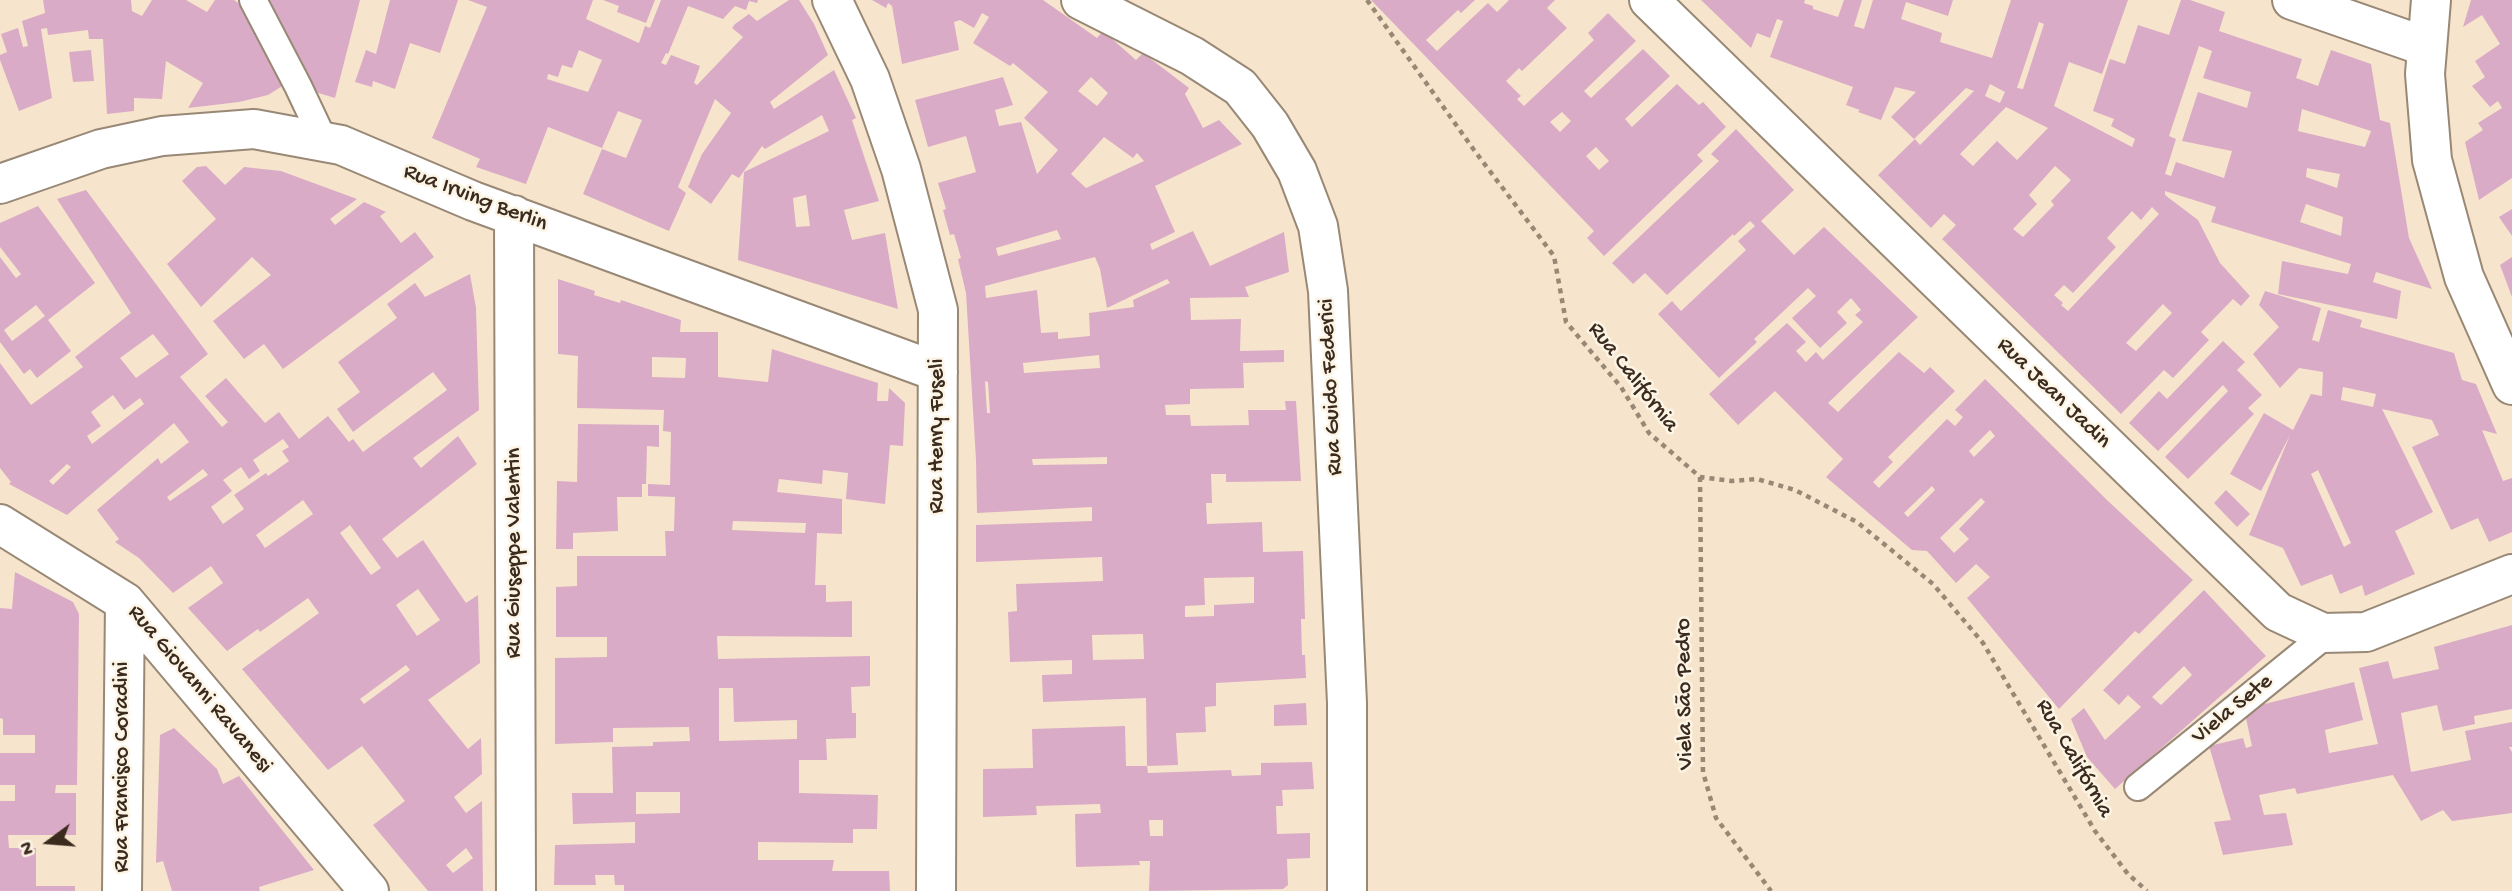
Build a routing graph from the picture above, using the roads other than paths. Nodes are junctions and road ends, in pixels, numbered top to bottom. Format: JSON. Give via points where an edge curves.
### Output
{"nodes":[{"id":1,"x":253,"y":0,"type":"edge"},
{"id":2,"x":832,"y":0,"type":"edge"},
{"id":3,"x":1081,"y":0,"type":"edge"},
{"id":4,"x":1649,"y":0,"type":"edge"},
{"id":5,"x":2292,"y":0,"type":"edge"},
{"id":6,"x":2431,"y":0,"type":"edge"},
{"id":7,"x":2427,"y":47,"type":"junction"},
{"id":8,"x":324,"y":141,"type":"junction"},
{"id":9,"x":0,"y":184,"type":"edge"},
{"id":10,"x":514,"y":215,"type":"junction"},
{"id":11,"x":938,"y":372,"type":"junction"},
{"id":12,"x":2512,"y":385,"type":"edge"},
{"id":13,"x":0,"y":524,"type":"edge"},
{"id":14,"x":2512,"y":574,"type":"edge"},
{"id":15,"x":125,"y":602,"type":"junction"},
{"id":16,"x":2328,"y":633,"type":"junction"},
{"id":17,"x":2138,"y":787,"type":"dead end"},
{"id":18,"x":122,"y":891,"type":"edge"},
{"id":19,"x":369,"y":891,"type":"edge"},
{"id":20,"x":516,"y":891,"type":"edge"},
{"id":21,"x":936,"y":891,"type":"edge"},
{"id":22,"x":1347,"y":891,"type":"edge"}],
"edges":[{"from":1,"to":8,"type":"lane"},
{"from":2,"to":11,"type":"street","name":"Rua Henry Fuseli","via":[[870,79],[901,169],[938,310]]},
{"from":3,"to":22,"type":"street","name":"Rua Guido Federici","via":[[1192,56],[1240,87],[1297,171],[1318,226],[1328,291],[1347,703]]},
{"from":4,"to":16,"type":"street","name":"Rua Jean Jadin","via":[[2278,612]]},
{"from":5,"to":7,"type":"street"},
{"from":6,"to":7,"type":"street"},
{"from":7,"to":12,"type":"street","via":[[2432,160],[2464,277]]},
{"from":8,"to":9,"type":"street","name":"Rua Irving Berlin","via":[[254,129],[162,136],[102,149]]},
{"from":8,"to":10,"type":"street","name":"Rua Irving Berlin"},
{"from":10,"to":11,"type":"street","name":"Rua Irving Berlin"},
{"from":10,"to":20,"type":"street","name":"Rua Giuseppe Valentin"},
{"from":11,"to":21,"type":"street","name":"Rua Henry Fuseli"},
{"from":13,"to":15,"type":"street","name":"Rua Giovanni Ravanesi"},
{"from":14,"to":16,"type":"street","name":"Rua Jean Jadin","via":[[2366,632]]},
{"from":15,"to":18,"type":"street","name":"Rua Francisco Coradini"},
{"from":15,"to":19,"type":"street","name":"Rua Giovanni Ravanesi"},
{"from":16,"to":17,"type":"lane","name":"Viela Sete"}]}
